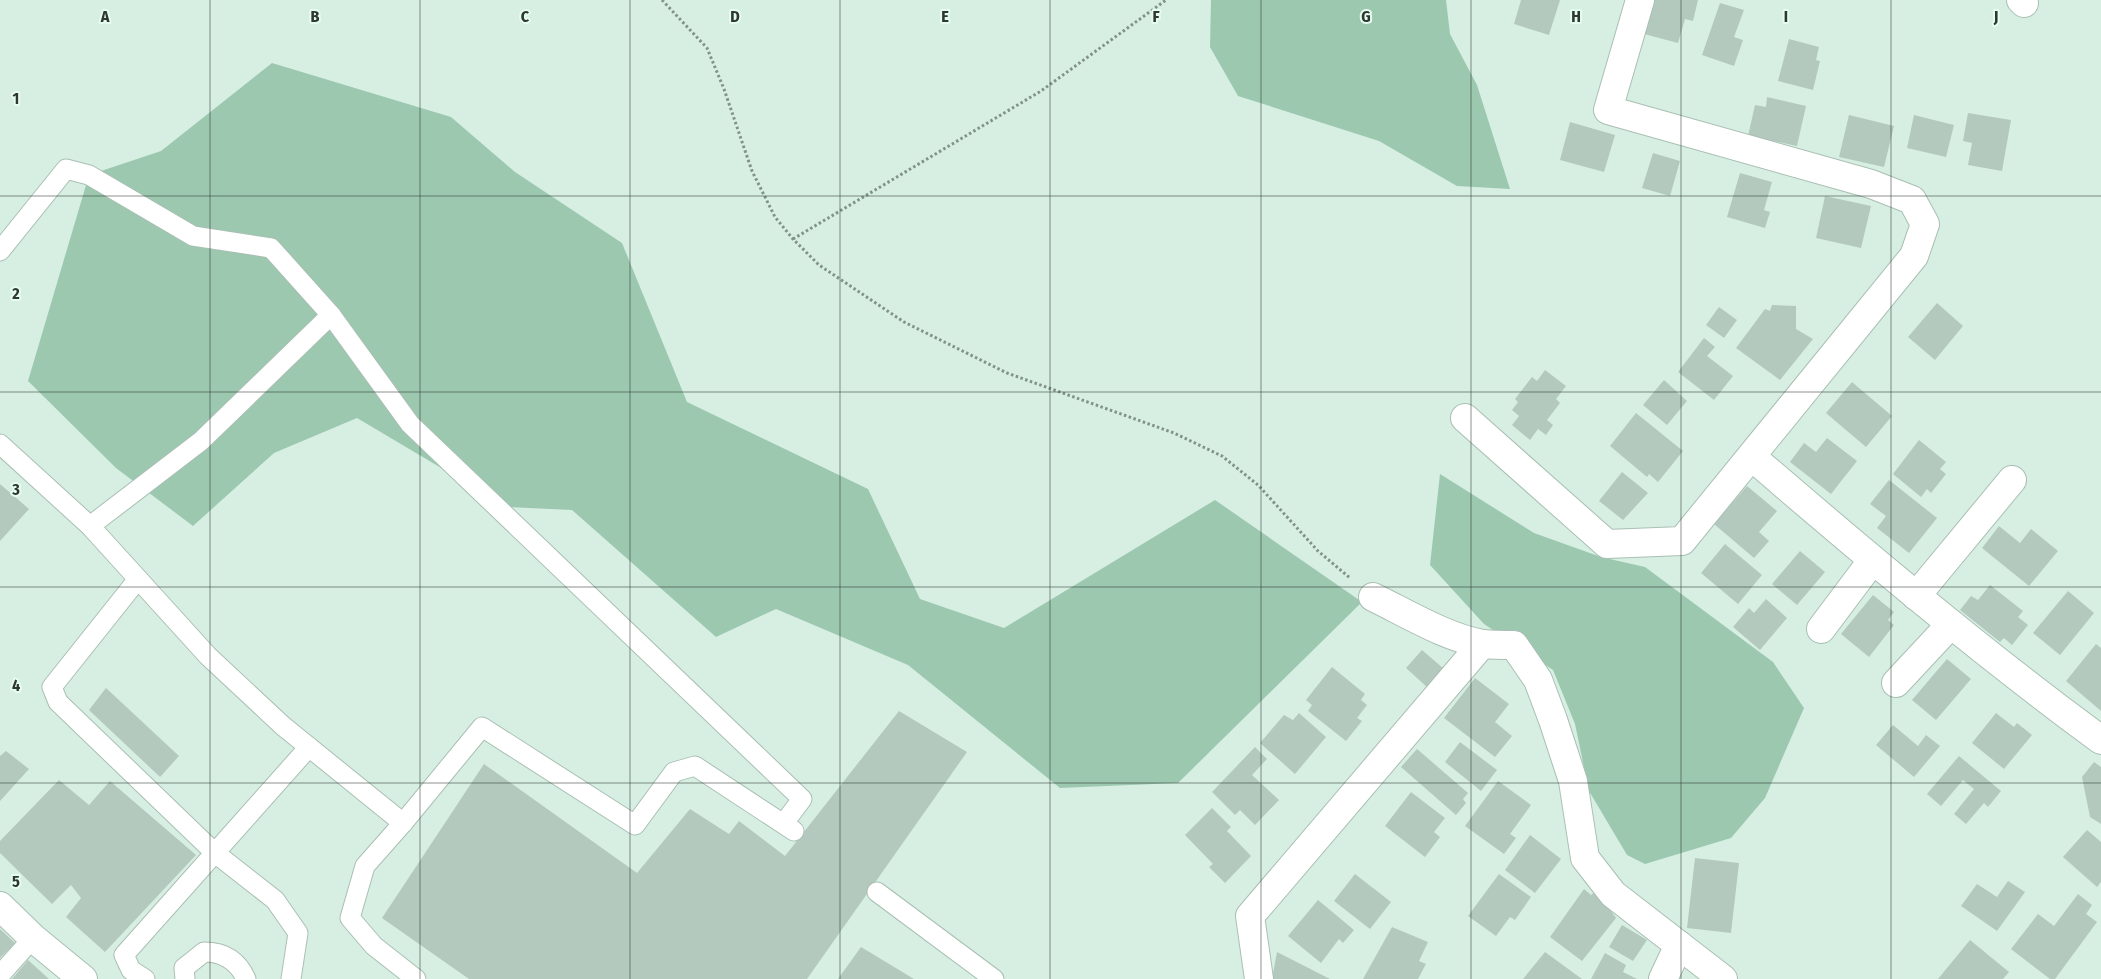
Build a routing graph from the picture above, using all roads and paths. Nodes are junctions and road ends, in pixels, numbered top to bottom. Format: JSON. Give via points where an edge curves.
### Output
{"nodes":[{"id":1,"x":662,"y":0,"type":"edge"},
{"id":2,"x":1166,"y":0,"type":"edge"},
{"id":3,"x":1640,"y":0,"type":"edge"},
{"id":4,"x":793,"y":240,"type":"junction"},
{"id":5,"x":0,"y":251,"type":"edge"},
{"id":6,"x":330,"y":314,"type":"junction"},
{"id":7,"x":1465,"y":418,"type":"dead end"},
{"id":8,"x":0,"y":444,"type":"edge"},
{"id":9,"x":1752,"y":458,"type":"junction"},
{"id":10,"x":2012,"y":480,"type":"dead end"},
{"id":11,"x":90,"y":526,"type":"junction"},
{"id":12,"x":1872,"y":560,"type":"junction"},
{"id":13,"x":138,"y":579,"type":"junction"},
{"id":14,"x":1916,"y":596,"type":"junction"},
{"id":15,"x":1373,"y":597,"type":"joint"},
{"id":16,"x":1950,"y":624,"type":"junction"},
{"id":17,"x":1821,"y":629,"type":"dead end"},
{"id":18,"x":1482,"y":644,"type":"junction"},
{"id":19,"x":1896,"y":683,"type":"dead end"},
{"id":20,"x":2101,"y":740,"type":"edge"},
{"id":21,"x":309,"y":747,"type":"junction"},
{"id":22,"x":404,"y":823,"type":"junction"},
{"id":23,"x":215,"y":853,"type":"junction"},
{"id":24,"x":877,"y":892,"type":"dead end"},
{"id":25,"x":0,"y":906,"type":"edge"},
{"id":26,"x":33,"y":938,"type":"junction"},
{"id":27,"x":1679,"y":945,"type":"junction"},
{"id":28,"x":0,"y":975,"type":"edge"},
{"id":29,"x":83,"y":979,"type":"edge"},
{"id":30,"x":145,"y":979,"type":"edge"},
{"id":31,"x":185,"y":979,"type":"edge"},
{"id":32,"x":246,"y":979,"type":"edge"},
{"id":33,"x":290,"y":979,"type":"edge"},
{"id":34,"x":416,"y":979,"type":"edge"},
{"id":35,"x":994,"y":979,"type":"edge"},
{"id":36,"x":1259,"y":979,"type":"edge"},
{"id":37,"x":1663,"y":979,"type":"edge"},
{"id":38,"x":1722,"y":979,"type":"edge"}],
"edges":[{"from":1,"to":4,"type":"path","via":[[707,48],[752,171],[776,217]]},
{"from":2,"to":4,"type":"path","via":[[1041,92]]},
{"from":3,"to":9,"type":"street","via":[[1608,110],[1871,184],[1912,200],[1925,224],[1914,256]]},
{"from":4,"to":15,"type":"path","via":[[818,265],[904,322],[1007,373],[1174,433],[1222,456],[1258,485],[1318,551]]},
{"from":5,"to":6,"type":"lane","via":[[66,169],[89,175],[193,236],[271,248]]},
{"from":6,"to":11,"type":"lane","via":[[201,441]]},
{"from":6,"to":22,"type":"lane","via":[[410,424],[802,800],[789,827],[695,766],[674,772],[635,824],[482,727]]},
{"from":7,"to":9,"type":"street","via":[[1607,544],[1682,541]]},
{"from":8,"to":11,"type":"lane"},
{"from":9,"to":12,"type":"street"},
{"from":10,"to":14,"type":"street"},
{"from":11,"to":13,"type":"lane"},
{"from":12,"to":14,"type":"street"},
{"from":12,"to":17,"type":"street"},
{"from":13,"to":21,"type":"lane","via":[[208,656]]},
{"from":13,"to":23,"type":"lane","via":[[52,687],[58,702]]},
{"from":14,"to":16,"type":"street"},
{"from":15,"to":18,"type":"street","via":[[1426,623]]},
{"from":16,"to":19,"type":"street"},
{"from":16,"to":20,"type":"street"},
{"from":18,"to":27,"type":"street","via":[[1514,645],[1538,680],[1573,781],[1585,858],[1613,894]]},
{"from":18,"to":36,"type":"street","via":[[1250,916]]},
{"from":21,"to":22,"type":"lane"},
{"from":21,"to":23,"type":"lane"},
{"from":22,"to":34,"type":"lane","via":[[365,866],[350,918],[374,946]]},
{"from":23,"to":30,"type":"lane","via":[[124,955],[131,970]]},
{"from":23,"to":33,"type":"lane","via":[[275,900],[298,932]]},
{"from":24,"to":35,"type":"lane"},
{"from":25,"to":26,"type":"street"},
{"from":26,"to":28,"type":"lane"},
{"from":26,"to":29,"type":"street"},
{"from":27,"to":37,"type":"street"},
{"from":27,"to":38,"type":"street"},
{"from":31,"to":32,"type":"lane","via":[[184,968],[204,952],[218,952],[240,965]]}]}
